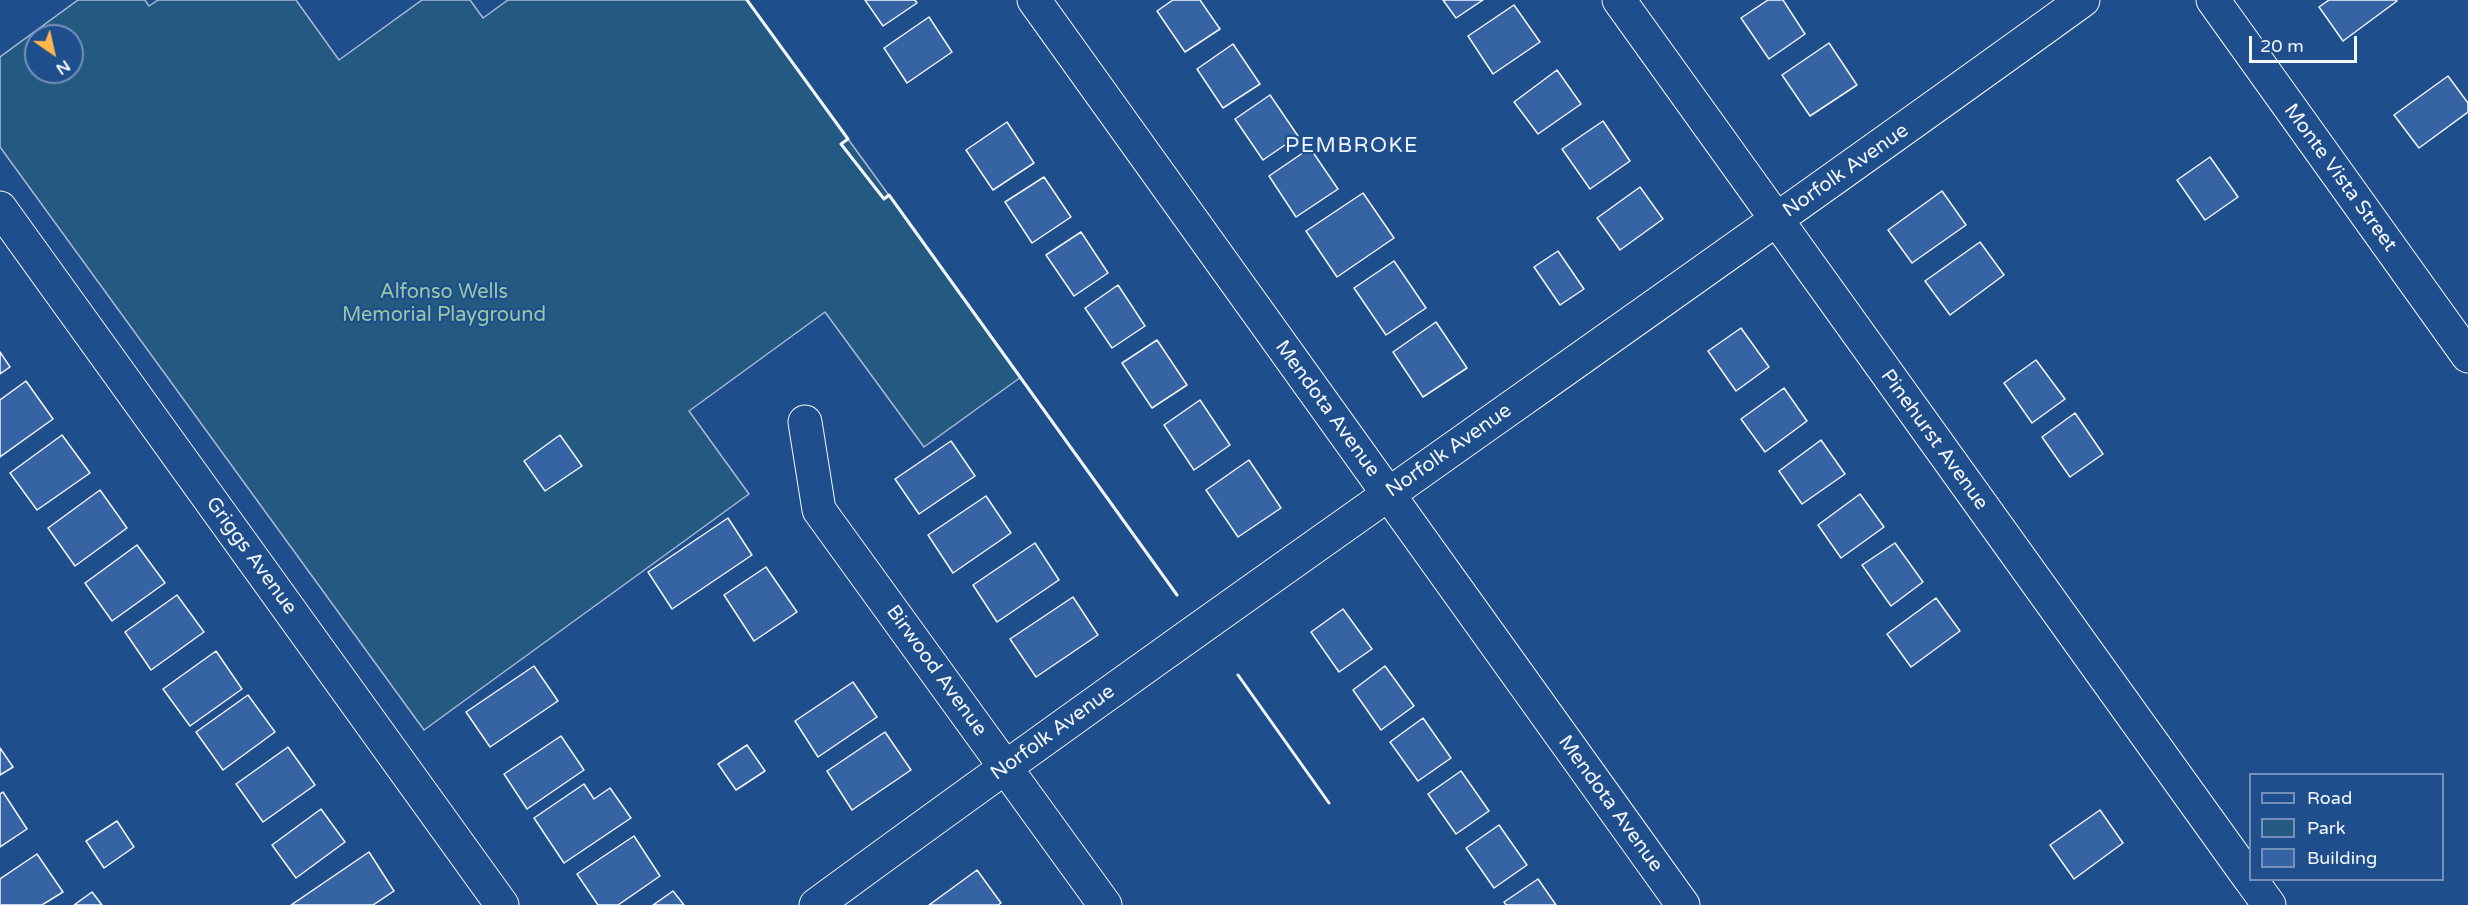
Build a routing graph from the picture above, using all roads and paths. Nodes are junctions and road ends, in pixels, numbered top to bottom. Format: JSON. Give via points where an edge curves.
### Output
{"nodes":[{"id":1,"x":1034,"y":0,"type":"edge"},
{"id":2,"x":1619,"y":0,"type":"edge"},
{"id":3,"x":2083,"y":0,"type":"edge"},
{"id":4,"x":2213,"y":0,"type":"edge"},
{"id":5,"x":0,"y":208,"type":"edge"},
{"id":6,"x":1776,"y":221,"type":"junction"},
{"id":7,"x":2468,"y":356,"type":"edge"},
{"id":8,"x":805,"y":422,"type":"dead end"},
{"id":9,"x":1388,"y":494,"type":"junction"},
{"id":10,"x":1005,"y":767,"type":"junction"},
{"id":11,"x":2249,"y":876,"type":"edge"},
{"id":12,"x":2252,"y":881,"type":"edge"},
{"id":13,"x":502,"y":905,"type":"edge"},
{"id":14,"x":816,"y":905,"type":"edge"},
{"id":15,"x":1105,"y":905,"type":"edge"},
{"id":16,"x":1683,"y":905,"type":"edge"},
{"id":17,"x":2269,"y":905,"type":"edge"}],
"edges":[{"from":1,"to":9,"type":"street","name":"Mendota Avenue"},
{"from":2,"to":6,"type":"street","name":"Pinehurst Avenue"},
{"from":3,"to":6,"type":"street","name":"Norfolk Avenue"},
{"from":4,"to":7,"type":"street","name":"Monte Vista Street"},
{"from":5,"to":13,"type":"street","name":"Griggs Avenue"},
{"from":6,"to":9,"type":"street","name":"Norfolk Avenue"},
{"from":6,"to":11,"type":"street","name":"Pinehurst Avenue"},
{"from":8,"to":10,"type":"street","name":"Birwood Avenue","via":[[819,510]]},
{"from":9,"to":10,"type":"street","name":"Norfolk Avenue"},
{"from":9,"to":16,"type":"street","name":"Mendota Avenue"},
{"from":10,"to":14,"type":"street","name":"Norfolk Avenue"},
{"from":10,"to":15,"type":"street","name":"Birwood Avenue"},
{"from":12,"to":17,"type":"street","name":"Pinehurst Avenue"}]}
